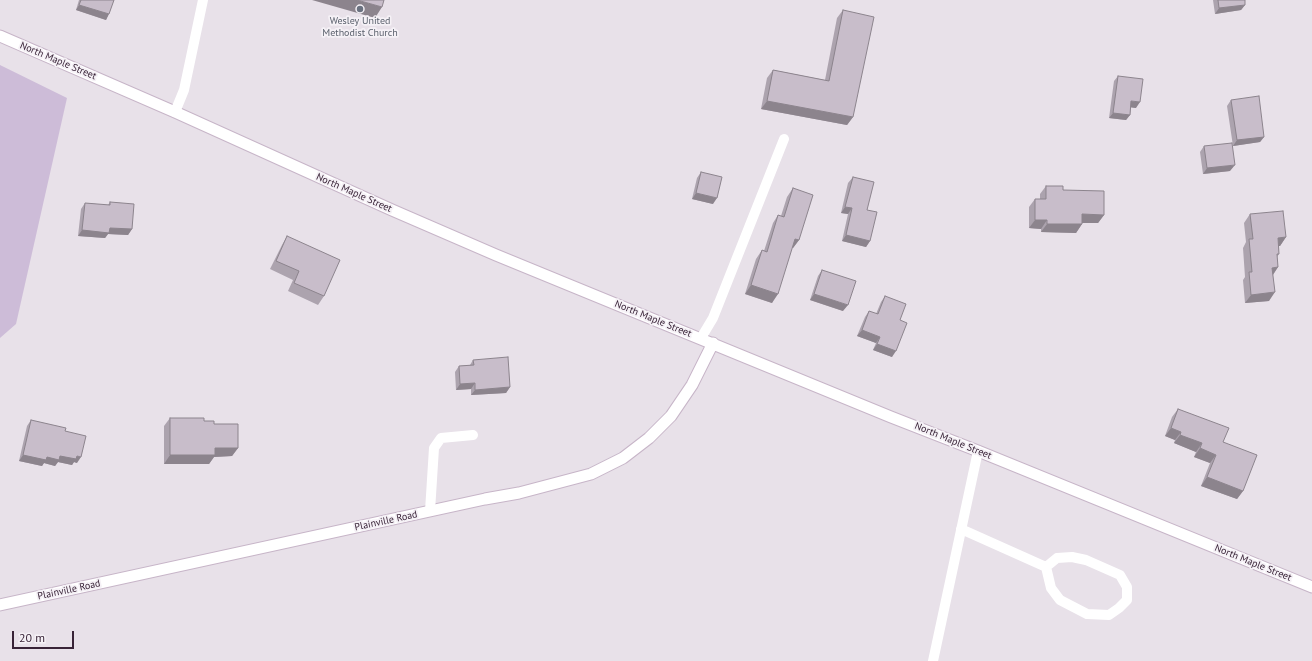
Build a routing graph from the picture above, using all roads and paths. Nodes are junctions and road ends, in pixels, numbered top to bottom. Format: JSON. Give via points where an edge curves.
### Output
{"nodes":[{"id":1,"x":203,"y":0,"type":"edge"},
{"id":2,"x":0,"y":36,"type":"edge"},
{"id":3,"x":175,"y":112,"type":"junction"},
{"id":4,"x":784,"y":139,"type":"dead end"},
{"id":5,"x":701,"y":338,"type":"junction"},
{"id":6,"x":713,"y":343,"type":"junction"},
{"id":7,"x":473,"y":435,"type":"dead end"},
{"id":8,"x":978,"y":451,"type":"junction"},
{"id":9,"x":430,"y":511,"type":"junction"},
{"id":10,"x":961,"y":529,"type":"junction"},
{"id":11,"x":1046,"y":567,"type":"junction"},
{"id":12,"x":1312,"y":587,"type":"edge"},
{"id":13,"x":0,"y":605,"type":"edge"},
{"id":14,"x":933,"y":661,"type":"edge"}],
"edges":[{"from":1,"to":3,"type":"lane","via":[[184,90]]},
{"from":2,"to":3,"type":"main road","name":"North Maple Street"},
{"from":3,"to":5,"type":"main road","name":"North Maple Street","via":[[392,210]]},
{"from":4,"to":5,"type":"lane","via":[[712,318]]},
{"from":5,"to":6,"type":"main road","name":"North Maple Street"},
{"from":6,"to":8,"type":"main road","name":"North Maple Street"},
{"from":6,"to":9,"type":"main road","name":"Plainville Road","via":[[692,385],[671,416],[649,438],[623,458],[591,474],[572,480]]},
{"from":7,"to":9,"type":"lane","via":[[441,438],[434,448]]},
{"from":8,"to":10,"type":"lane"},
{"from":8,"to":12,"type":"main road","name":"North Maple Street"},
{"from":9,"to":13,"type":"main road","name":"Plainville Road"},
{"from":10,"to":11,"type":"lane"},
{"from":10,"to":14,"type":"lane"},
{"from":11,"to":11,"type":"lane","via":[[1051,588],[1060,600],[1087,614],[1109,615],[1127,600],[1127,587],[1120,575],[1086,560],[1072,556],[1057,558]]}]}
